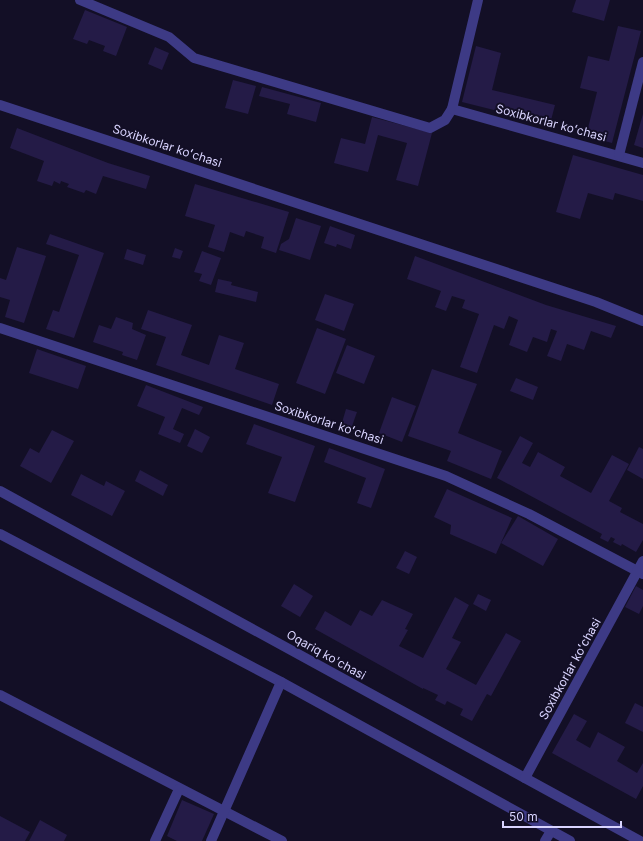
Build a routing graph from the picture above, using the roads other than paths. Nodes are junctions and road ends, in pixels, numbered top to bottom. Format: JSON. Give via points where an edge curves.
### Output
{"nodes":[{"id":1,"x":80,"y":0,"type":"edge"},
{"id":2,"x":478,"y":0,"type":"edge"},
{"id":3,"x":643,"y":62,"type":"edge"},
{"id":4,"x":0,"y":105,"type":"edge"},
{"id":5,"x":452,"y":109,"type":"junction"},
{"id":6,"x":619,"y":155,"type":"junction"},
{"id":7,"x":643,"y":163,"type":"edge"},
{"id":8,"x":643,"y":321,"type":"edge"},
{"id":9,"x":0,"y":328,"type":"edge"},
{"id":10,"x":0,"y":491,"type":"edge"},
{"id":11,"x":0,"y":534,"type":"edge"},
{"id":12,"x":643,"y":561,"type":"edge"},
{"id":13,"x":640,"y":573,"type":"edge"},
{"id":14,"x":281,"y":682,"type":"junction"},
{"id":15,"x":0,"y":695,"type":"edge"},
{"id":16,"x":525,"y":778,"type":"junction"},
{"id":17,"x":179,"y":789,"type":"junction"},
{"id":18,"x":224,"y":811,"type":"junction"},
{"id":19,"x":551,"y":831,"type":"junction"},
{"id":20,"x":155,"y":841,"type":"edge"},
{"id":21,"x":211,"y":841,"type":"edge"},
{"id":22,"x":282,"y":841,"type":"edge"},
{"id":23,"x":545,"y":841,"type":"edge"},
{"id":24,"x":570,"y":841,"type":"edge"},
{"id":25,"x":640,"y":841,"type":"edge"}],
"edges":[{"from":1,"to":5,"type":"street","via":[[169,37],[194,58],[430,128],[444,120]]},
{"from":2,"to":5,"type":"street"},
{"from":3,"to":6,"type":"street"},
{"from":4,"to":8,"type":"street","name":"Soxibkorlar koʻchasi","via":[[588,299]]},
{"from":5,"to":6,"type":"street","name":"Soxibkorlar koʻchasi"},
{"from":6,"to":7,"type":"street","name":"Soxibkorlar koʻchasi"},
{"from":9,"to":13,"type":"street","name":"Soxibkorlar koʻchasi","via":[[446,476],[529,514]]},
{"from":10,"to":16,"type":"street","name":"Oqariq ko'chasi"},
{"from":11,"to":14,"type":"street"},
{"from":12,"to":13,"type":"street","name":"Soxibkorlar koʻchasi"},
{"from":13,"to":16,"type":"street","name":"Soxibkorlar koʻchasi"},
{"from":14,"to":18,"type":"street"},
{"from":14,"to":19,"type":"street"},
{"from":15,"to":17,"type":"street"},
{"from":16,"to":25,"type":"street","name":"Oqariq ko'chasi"},
{"from":17,"to":18,"type":"street"},
{"from":17,"to":20,"type":"street"},
{"from":18,"to":21,"type":"street"},
{"from":18,"to":22,"type":"street"},
{"from":19,"to":23,"type":"street"},
{"from":19,"to":24,"type":"street"}]}
